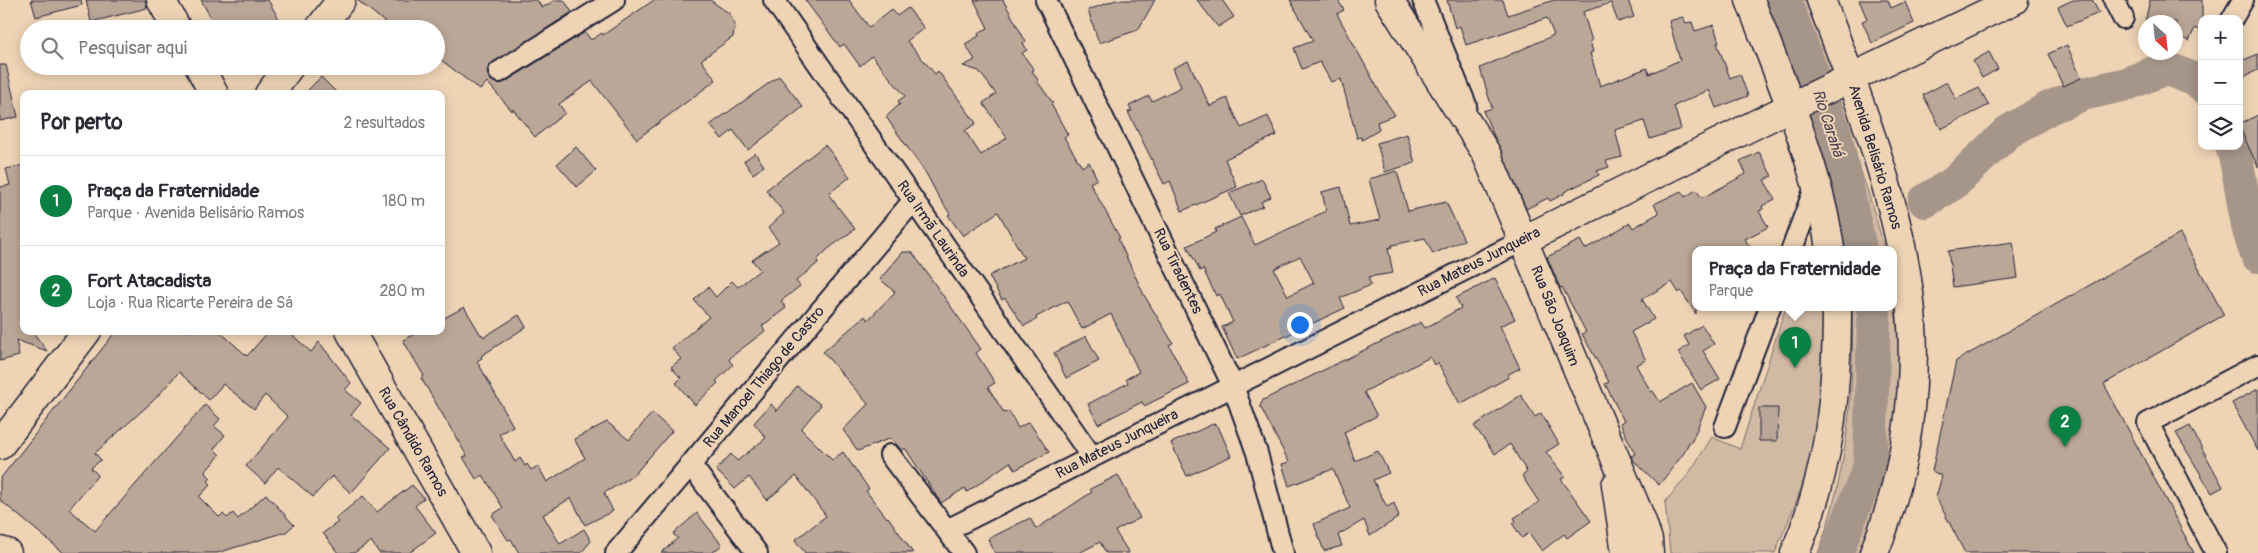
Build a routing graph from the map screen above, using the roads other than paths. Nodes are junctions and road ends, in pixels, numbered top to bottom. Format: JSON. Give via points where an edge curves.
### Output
{"nodes":[{"id":1,"x":161,"y":0,"type":"edge"},
{"id":2,"x":341,"y":0,"type":"edge"},
{"id":3,"x":614,"y":0,"type":"edge"},
{"id":4,"x":774,"y":0,"type":"edge"},
{"id":5,"x":1046,"y":0,"type":"edge"},
{"id":6,"x":1389,"y":0,"type":"edge"},
{"id":7,"x":1423,"y":0,"type":"edge"},
{"id":8,"x":1750,"y":0,"type":"edge"},
{"id":9,"x":1821,"y":0,"type":"edge"},
{"id":10,"x":2014,"y":0,"type":"edge"},
{"id":11,"x":2114,"y":0,"type":"edge"},
{"id":12,"x":2243,"y":0,"type":"edge"},
{"id":13,"x":2234,"y":15,"type":"edge"},
{"id":14,"x":2124,"y":18,"type":"dead end"},
{"id":15,"x":172,"y":20,"type":"edge"},
{"id":16,"x":326,"y":20,"type":"edge"},
{"id":17,"x":499,"y":72,"type":"dead end"},
{"id":18,"x":204,"y":75,"type":"edge"},
{"id":19,"x":283,"y":75,"type":"edge"},
{"id":20,"x":1843,"y":81,"type":"junction"},
{"id":21,"x":212,"y":90,"type":"edge"},
{"id":22,"x":272,"y":90,"type":"edge"},
{"id":23,"x":1796,"y":104,"type":"junction"},
{"id":24,"x":1486,"y":153,"type":"junction"},
{"id":25,"x":1816,"y":185,"type":"junction"},
{"id":26,"x":913,"y":201,"type":"junction"},
{"id":27,"x":1524,"y":240,"type":"junction"},
{"id":28,"x":1793,"y":246,"type":"edge"},
{"id":29,"x":1829,"y":246,"type":"edge"},
{"id":30,"x":1768,"y":311,"type":"edge"},
{"id":31,"x":1837,"y":311,"type":"edge"},
{"id":32,"x":84,"y":335,"type":"edge"},
{"id":33,"x":352,"y":335,"type":"edge"},
{"id":34,"x":2258,"y":365,"type":"edge"},
{"id":35,"x":1234,"y":386,"type":"junction"},
{"id":36,"x":1725,"y":426,"type":"dead end"},
{"id":37,"x":0,"y":445,"type":"edge"},
{"id":38,"x":1612,"y":453,"type":"junction"},
{"id":39,"x":890,"y":455,"type":"dead end"},
{"id":40,"x":1092,"y":457,"type":"junction"},
{"id":41,"x":690,"y":464,"type":"junction"},
{"id":42,"x":947,"y":530,"type":"junction"},
{"id":43,"x":0,"y":551,"type":"edge"},
{"id":44,"x":7,"y":553,"type":"edge"},
{"id":45,"x":476,"y":553,"type":"edge"},
{"id":46,"x":616,"y":553,"type":"edge"},
{"id":47,"x":757,"y":553,"type":"edge"},
{"id":48,"x":964,"y":553,"type":"edge"},
{"id":49,"x":1283,"y":553,"type":"edge"},
{"id":50,"x":1626,"y":553,"type":"edge"},
{"id":51,"x":1649,"y":553,"type":"edge"},
{"id":52,"x":1795,"y":553,"type":"edge"},
{"id":53,"x":1874,"y":553,"type":"edge"},
{"id":54,"x":2216,"y":553,"type":"edge"}],
"edges":[{"from":1,"to":15,"type":"main road"},
{"from":2,"to":16,"type":"main road"},
{"from":3,"to":17,"type":"street"},
{"from":4,"to":26,"type":"street","name":"Rua Irmã Laurinda"},
{"from":5,"to":35,"type":"street","name":"Rua Tiradentes"},
{"from":6,"to":24,"type":"main road","name":"Rua São Joaquim"},
{"from":7,"to":24,"type":"street"},
{"from":8,"to":23,"type":"main road"},
{"from":9,"to":20,"type":"main road","name":"Avenida Belisário Ramos"},
{"from":10,"to":20,"type":"main road","name":"Rua Mateus Junqueira"},
{"from":11,"to":14,"type":"street"},
{"from":12,"to":13,"type":"street"},
{"from":18,"to":21,"type":"main road"},
{"from":19,"to":22,"type":"main road"},
{"from":20,"to":23,"type":"main road","name":"Rua Mateus Junqueira"},
{"from":20,"to":53,"type":"main road","name":"Avenida Belisário Ramos","via":[[1891,204],[1910,294],[1914,361],[1909,417],[1901,468]]},
{"from":23,"to":25,"type":"main road"},
{"from":23,"to":27,"type":"main road","name":"Rua Mateus Junqueira"},
{"from":24,"to":27,"type":"main road","name":"Rua São Joaquim"},
{"from":25,"to":28,"type":"street"},
{"from":25,"to":29,"type":"main road"},
{"from":26,"to":40,"type":"street","name":"Rua Irmã Laurinda"},
{"from":26,"to":41,"type":"street","name":"Rua Manoel Thiago de Castro"},
{"from":27,"to":35,"type":"street","name":"Rua Mateus Junqueira"},
{"from":27,"to":38,"type":"main road","name":"Rua São Joaquim"},
{"from":30,"to":36,"type":"street"},
{"from":31,"to":52,"type":"main road","via":[[1833,418],[1822,478]]},
{"from":32,"to":37,"type":"main road"},
{"from":33,"to":45,"type":"main road","name":"Rua Cândido Ramos"},
{"from":34,"to":54,"type":"street","via":[[2148,423]]},
{"from":35,"to":40,"type":"street","name":"Rua Mateus Junqueira"},
{"from":35,"to":49,"type":"street","name":"Rua Tiradentes","via":[[1257,453]]},
{"from":38,"to":50,"type":"main road","name":"Rua São Joaquim"},
{"from":38,"to":51,"type":"main road","name":"Rua São Joaquim","via":[[1641,519]]},
{"from":39,"to":42,"type":"street"},
{"from":40,"to":42,"type":"street","name":"Rua Mateus Junqueira"},
{"from":41,"to":46,"type":"street","name":"Rua Manoel Thiago de Castro"},
{"from":41,"to":47,"type":"street"},
{"from":42,"to":48,"type":"street"},
{"from":43,"to":44,"type":"main road"}]}
